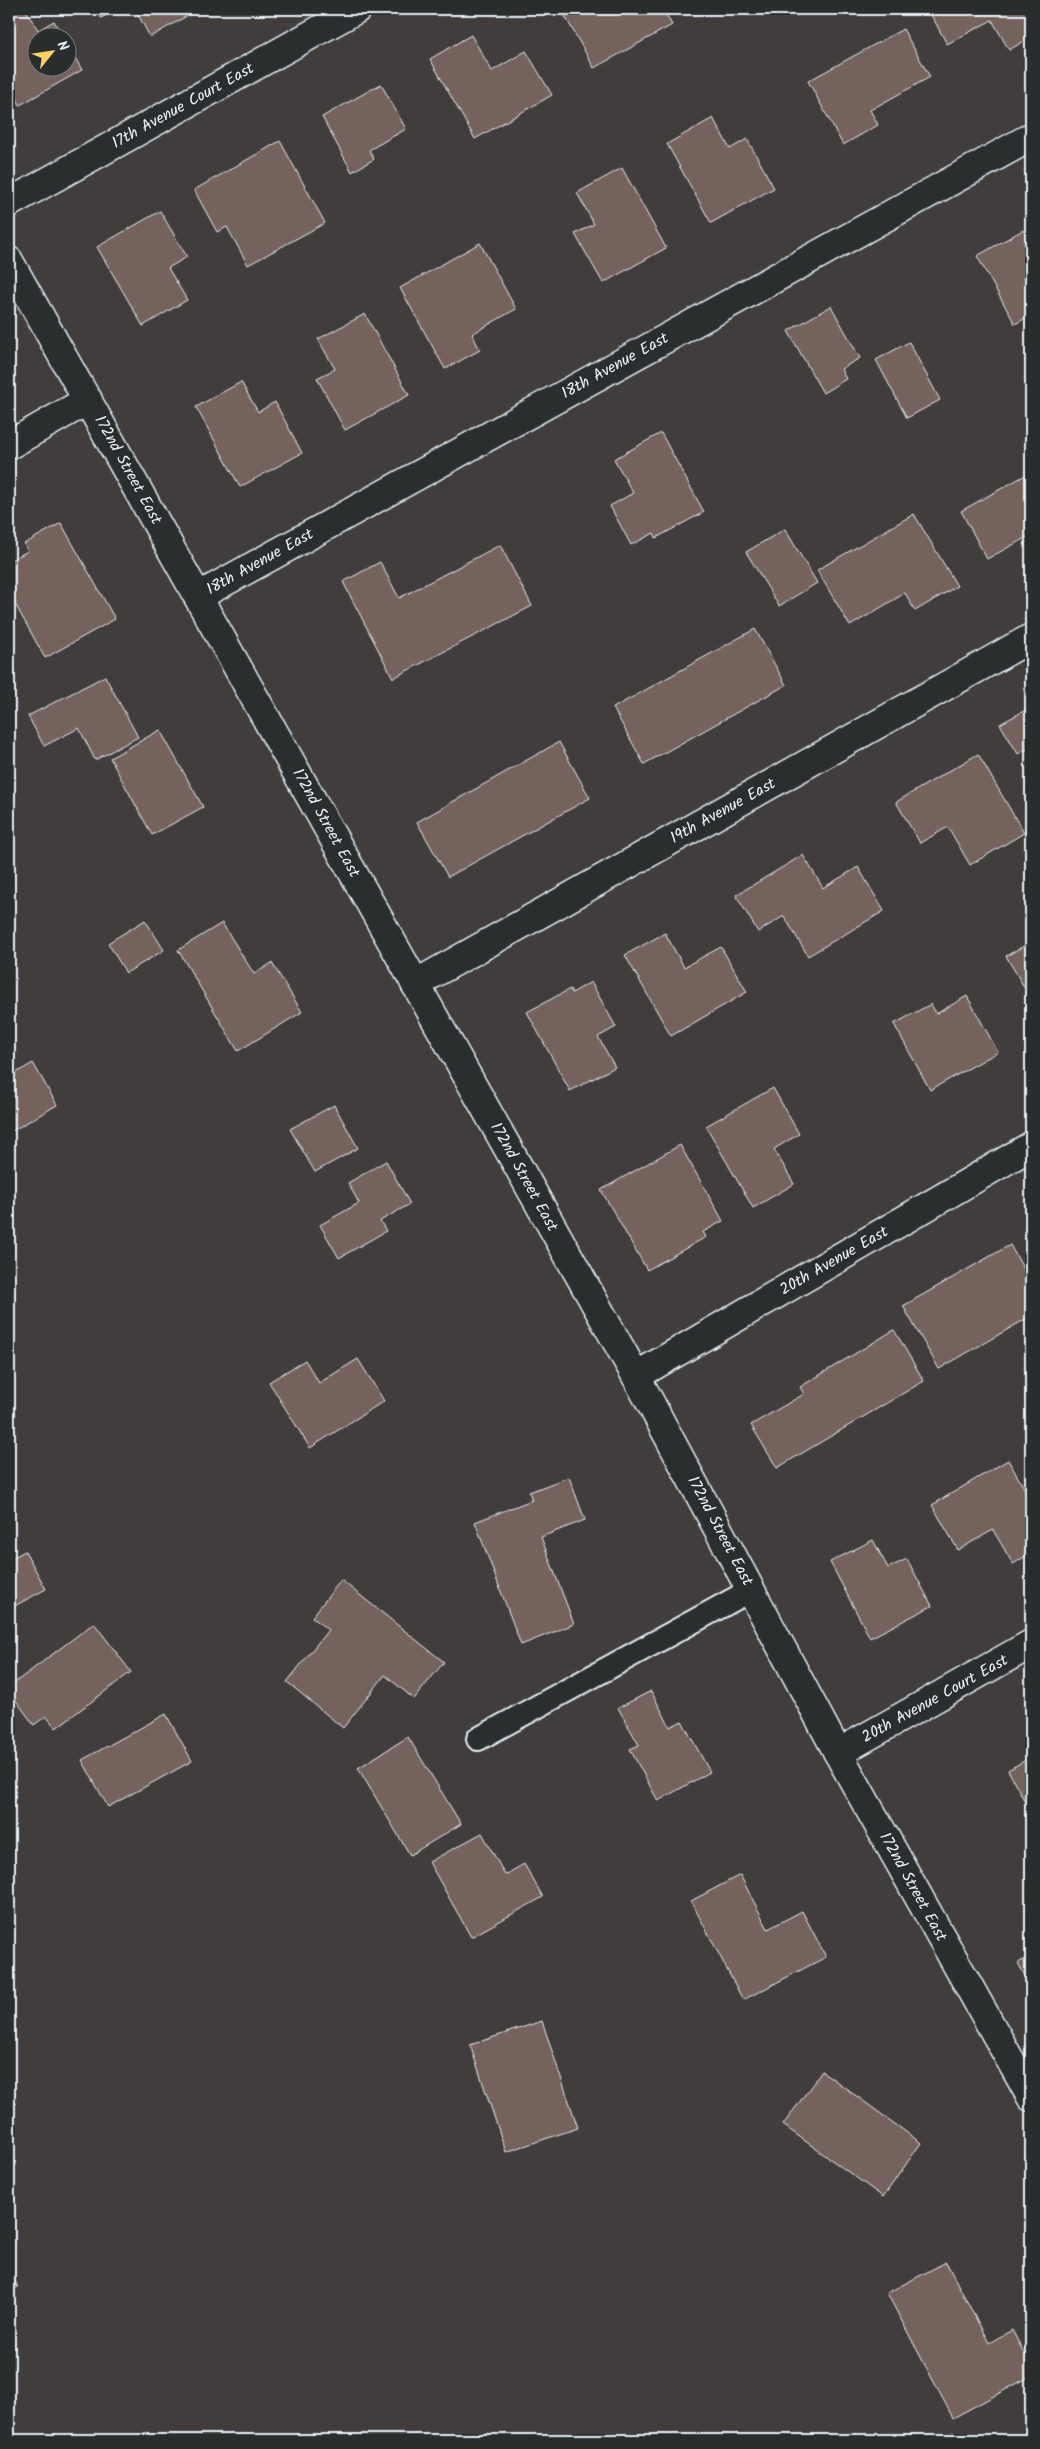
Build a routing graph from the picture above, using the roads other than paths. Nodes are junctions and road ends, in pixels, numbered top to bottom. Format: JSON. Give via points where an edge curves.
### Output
{"nodes":[{"id":1,"x":357,"y":9,"type":"edge"},
{"id":2,"x":1031,"y":137,"type":"edge"},
{"id":3,"x":9,"y":203,"type":"edge"},
{"id":4,"x":9,"y":261,"type":"edge"},
{"id":5,"x":88,"y":400,"type":"junction"},
{"id":6,"x":9,"y":445,"type":"edge"},
{"id":7,"x":199,"y":596,"type":"junction"},
{"id":8,"x":1031,"y":638,"type":"edge"},
{"id":9,"x":415,"y":984,"type":"junction"},
{"id":10,"x":1031,"y":1146,"type":"edge"},
{"id":11,"x":636,"y":1376,"type":"junction"},
{"id":12,"x":751,"y":1590,"type":"junction"},
{"id":13,"x":1031,"y":1644,"type":"edge"},
{"id":14,"x":478,"y":1738,"type":"dead end"},
{"id":15,"x":838,"y":1753,"type":"junction"},
{"id":16,"x":1031,"y":2097,"type":"edge"}],
"edges":[{"from":1,"to":3,"type":"street","name":"17th Avenue Court East"},
{"from":2,"to":7,"type":"street","name":"18th Avenue East"},
{"from":4,"to":5,"type":"street","name":"172nd Street East"},
{"from":5,"to":6,"type":"street"},
{"from":5,"to":7,"type":"street","name":"172nd Street East"},
{"from":7,"to":9,"type":"street","name":"172nd Street East"},
{"from":8,"to":9,"type":"street","name":"19th Avenue East"},
{"from":9,"to":11,"type":"street","name":"172nd Street East"},
{"from":10,"to":11,"type":"street","name":"20th Avenue East"},
{"from":11,"to":12,"type":"street","name":"172nd Street East"},
{"from":12,"to":14,"type":"lane"},
{"from":12,"to":15,"type":"street","name":"172nd Street East"},
{"from":13,"to":15,"type":"street","name":"20th Avenue Court East"},
{"from":15,"to":16,"type":"street","name":"172nd Street East"}]}
